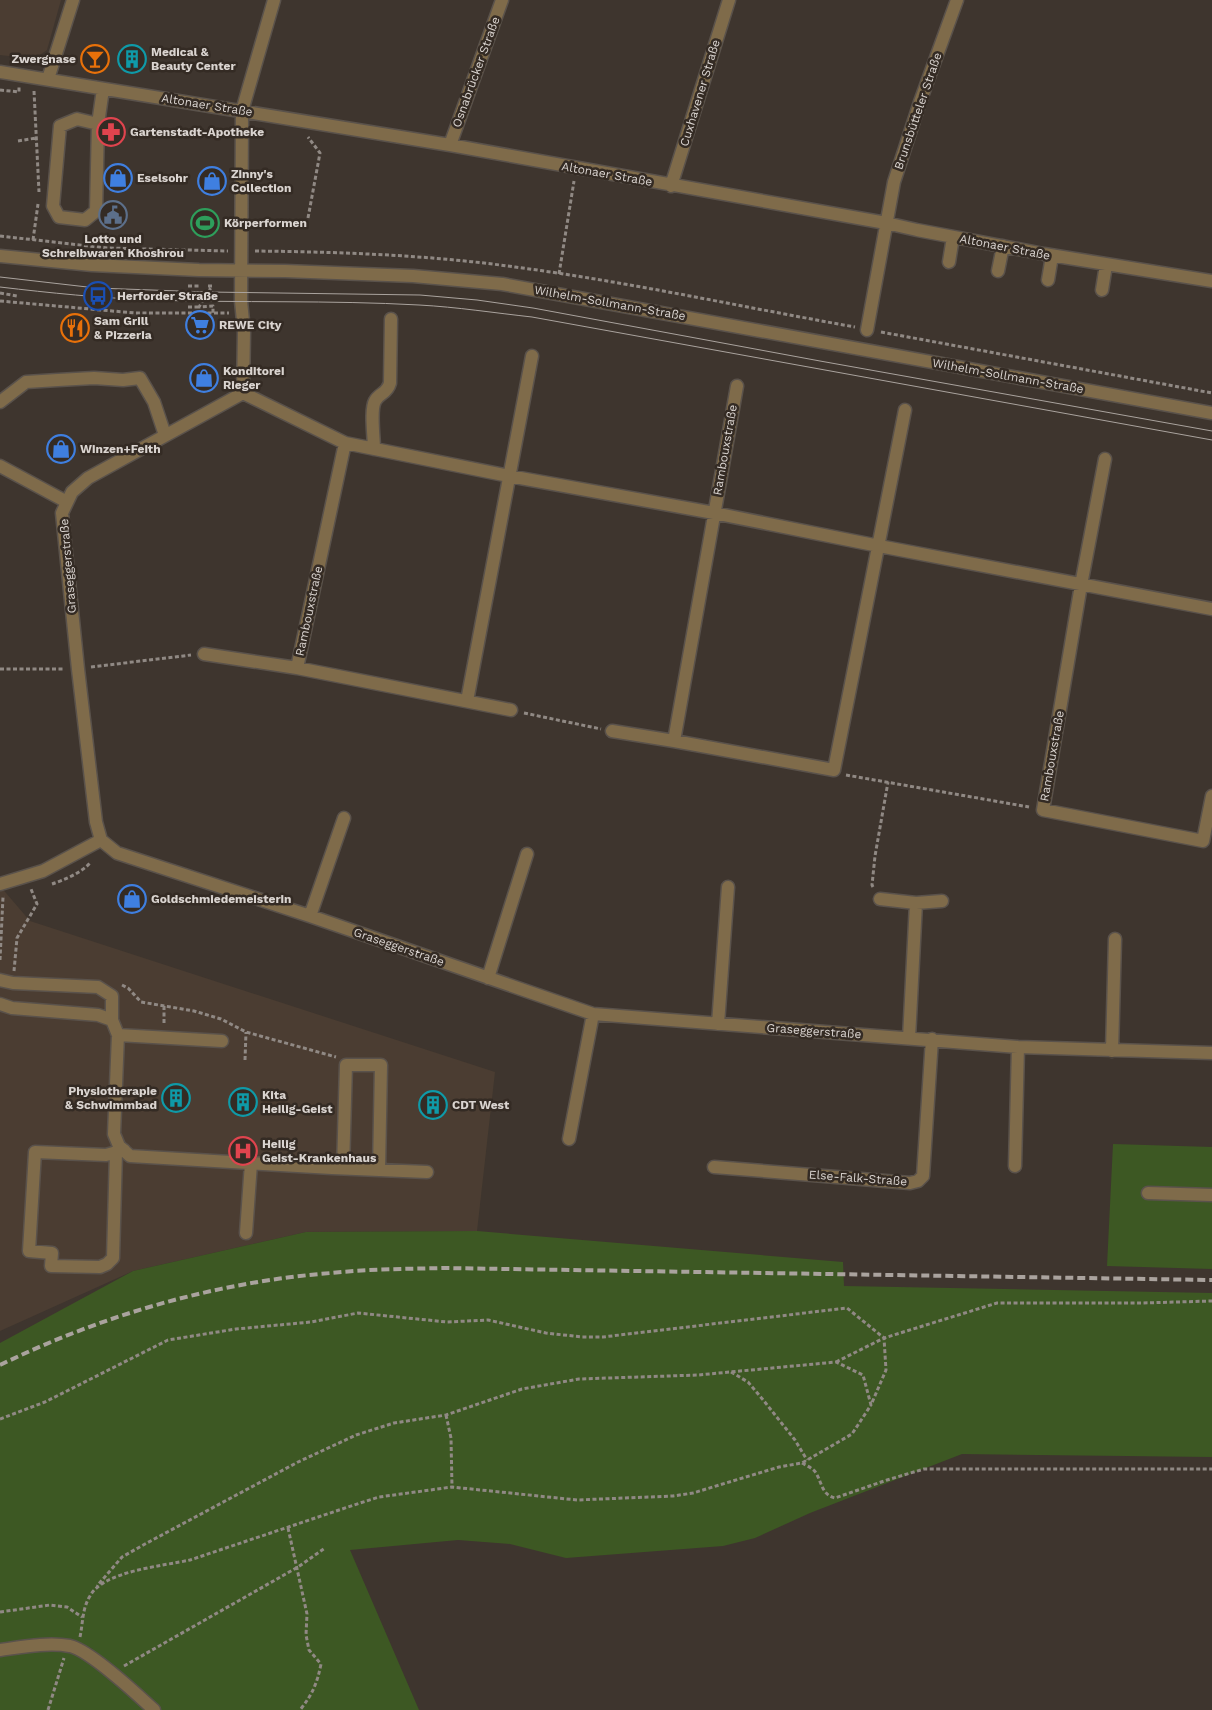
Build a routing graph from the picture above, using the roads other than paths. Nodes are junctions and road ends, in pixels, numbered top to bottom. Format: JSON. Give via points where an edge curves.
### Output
{"nodes":[{"id":1,"x":73,"y":0,"type":"edge"},
{"id":2,"x":274,"y":0,"type":"edge"},
{"id":3,"x":502,"y":0,"type":"edge"},
{"id":4,"x":729,"y":0,"type":"edge"},
{"id":5,"x":957,"y":0,"type":"edge"},
{"id":6,"x":0,"y":72,"type":"edge"},
{"id":7,"x":48,"y":79,"type":"junction"},
{"id":8,"x":103,"y":88,"type":"junction"},
{"id":9,"x":242,"y":111,"type":"junction"},
{"id":10,"x":98,"y":124,"type":"junction"},
{"id":11,"x":450,"y":145,"type":"junction"},
{"id":12,"x":671,"y":186,"type":"junction"},
{"id":13,"x":886,"y":223,"type":"junction"},
{"id":14,"x":953,"y":237,"type":"junction"},
{"id":15,"x":1003,"y":246,"type":"junction"},
{"id":16,"x":0,"y":256,"type":"edge"},
{"id":17,"x":1052,"y":256,"type":"junction"},
{"id":18,"x":949,"y":262,"type":"dead end"},
{"id":19,"x":1106,"y":265,"type":"junction"},
{"id":20,"x":242,"y":271,"type":"junction"},
{"id":21,"x":998,"y":271,"type":"dead end"},
{"id":22,"x":1048,"y":280,"type":"dead end"},
{"id":23,"x":1212,"y":281,"type":"edge"},
{"id":24,"x":1102,"y":290,"type":"dead end"},
{"id":25,"x":391,"y":319,"type":"dead end"},
{"id":26,"x":866,"y":330,"type":"dead end"},
{"id":27,"x":532,"y":356,"type":"dead end"},
{"id":28,"x":737,"y":386,"type":"dead end"},
{"id":29,"x":243,"y":393,"type":"junction"},
{"id":30,"x":0,"y":402,"type":"edge"},
{"id":31,"x":905,"y":410,"type":"dead end"},
{"id":32,"x":1212,"y":413,"type":"edge"},
{"id":33,"x":165,"y":435,"type":"junction"},
{"id":34,"x":345,"y":443,"type":"junction"},
{"id":35,"x":374,"y":449,"type":"junction"},
{"id":36,"x":1105,"y":459,"type":"dead end"},
{"id":37,"x":0,"y":466,"type":"edge"},
{"id":38,"x":509,"y":476,"type":"junction"},
{"id":39,"x":67,"y":502,"type":"junction"},
{"id":40,"x":714,"y":513,"type":"junction"},
{"id":41,"x":879,"y":546,"type":"junction"},
{"id":42,"x":1081,"y":585,"type":"junction"},
{"id":43,"x":1212,"y":608,"type":"edge"},
{"id":44,"x":204,"y":654,"type":"road end"},
{"id":45,"x":297,"y":668,"type":"junction"},
{"id":46,"x":467,"y":701,"type":"junction"},
{"id":47,"x":511,"y":710,"type":"road end"},
{"id":48,"x":612,"y":731,"type":"road end"},
{"id":49,"x":674,"y":741,"type":"junction"},
{"id":50,"x":1212,"y":796,"type":"edge"},
{"id":51,"x":344,"y":818,"type":"dead end"},
{"id":52,"x":100,"y":840,"type":"junction"},
{"id":53,"x":527,"y":854,"type":"dead end"},
{"id":54,"x":0,"y":884,"type":"edge"},
{"id":55,"x":728,"y":887,"type":"dead end"},
{"id":56,"x":880,"y":899,"type":"road end"},
{"id":57,"x":942,"y":901,"type":"dead end"},
{"id":58,"x":916,"y":903,"type":"junction"},
{"id":59,"x":310,"y":916,"type":"junction"},
{"id":60,"x":1115,"y":939,"type":"dead end"},
{"id":61,"x":3,"y":976,"type":"edge"},
{"id":62,"x":488,"y":978,"type":"junction"},
{"id":63,"x":0,"y":1004,"type":"edge"},
{"id":64,"x":593,"y":1014,"type":"junction"},
{"id":65,"x":112,"y":1020,"type":"junction"},
{"id":66,"x":718,"y":1024,"type":"junction"},
{"id":67,"x":118,"y":1036,"type":"junction"},
{"id":68,"x":909,"y":1038,"type":"junction"},
{"id":69,"x":932,"y":1039,"type":"junction"},
{"id":70,"x":222,"y":1041,"type":"dead end"},
{"id":71,"x":1018,"y":1047,"type":"junction"},
{"id":72,"x":1112,"y":1051,"type":"junction"},
{"id":73,"x":1212,"y":1054,"type":"edge"},
{"id":74,"x":569,"y":1139,"type":"dead end"},
{"id":75,"x":120,"y":1151,"type":"junction"},
{"id":76,"x":251,"y":1163,"type":"junction"},
{"id":77,"x":1014,"y":1166,"type":"dead end"},
{"id":78,"x":714,"y":1167,"type":"dead end"},
{"id":79,"x":343,"y":1168,"type":"junction"},
{"id":80,"x":379,"y":1170,"type":"junction"},
{"id":81,"x":427,"y":1172,"type":"dead end"},
{"id":82,"x":1148,"y":1192,"type":"dead end"},
{"id":83,"x":1212,"y":1194,"type":"edge"},
{"id":84,"x":246,"y":1233,"type":"dead end"},
{"id":85,"x":0,"y":1650,"type":"edge"},
{"id":86,"x":154,"y":1710,"type":"edge"}],
"edges":[{"from":1,"to":7,"type":"street"},
{"from":2,"to":9,"type":"street"},
{"from":3,"to":11,"type":"street","name":"Osnabrücker Straße"},
{"from":4,"to":12,"type":"street","name":"Cuxhavener Straße"},
{"from":5,"to":13,"type":"street","name":"Brunsbütteler Straße","via":[[894,182]]},
{"from":6,"to":7,"type":"street","name":"Altonaer Straße"},
{"from":7,"to":8,"type":"street","name":"Altonaer Straße"},
{"from":8,"to":9,"type":"street","name":"Altonaer Straße"},
{"from":8,"to":10,"type":"street"},
{"from":9,"to":11,"type":"street","name":"Altonaer Straße"},
{"from":9,"to":20,"type":"street"},
{"from":10,"to":10,"type":"street","via":[[96,211],[85,220],[59,216],[53,206],[60,126],[77,119]]},
{"from":11,"to":12,"type":"street","name":"Altonaer Straße"},
{"from":12,"to":13,"type":"street","name":"Altonaer Straße"},
{"from":13,"to":14,"type":"street","name":"Altonaer Straße"},
{"from":13,"to":26,"type":"street","name":"Brunsbütteler Straße"},
{"from":14,"to":15,"type":"street","name":"Altonaer Straße"},
{"from":14,"to":18,"type":"street"},
{"from":15,"to":17,"type":"street","name":"Altonaer Straße"},
{"from":15,"to":21,"type":"street"},
{"from":16,"to":20,"type":"street","name":"Wilhelm-Sollmann-Straße","via":[[92,265]]},
{"from":17,"to":19,"type":"street","name":"Altonaer Straße"},
{"from":17,"to":22,"type":"street"},
{"from":19,"to":23,"type":"street","name":"Altonaer Straße"},
{"from":19,"to":24,"type":"street"},
{"from":20,"to":29,"type":"street"},
{"from":20,"to":32,"type":"street","name":"Wilhelm-Sollmann-Straße","via":[[414,276],[502,284]]},
{"from":25,"to":35,"type":"street","via":[[390,383],[374,405]]},
{"from":27,"to":38,"type":"street"},
{"from":28,"to":40,"type":"street","name":"Rambouxstraße"},
{"from":29,"to":33,"type":"street","name":"Graseggerstraße"},
{"from":29,"to":34,"type":"street","name":"Rambouxstraße"},
{"from":30,"to":33,"type":"street","via":[[26,382],[140,378],[154,402]]},
{"from":31,"to":41,"type":"street"},
{"from":33,"to":39,"type":"street","name":"Graseggerstraße","via":[[88,478],[72,492]]},
{"from":34,"to":35,"type":"street","name":"Rambouxstraße"},
{"from":34,"to":45,"type":"street","name":"Rambouxstraße"},
{"from":35,"to":38,"type":"street","name":"Rambouxstraße"},
{"from":36,"to":42,"type":"street","name":"Rambouxstraße"},
{"from":37,"to":39,"type":"street"},
{"from":38,"to":40,"type":"street","name":"Rambouxstraße"},
{"from":38,"to":46,"type":"street"},
{"from":39,"to":52,"type":"street","name":"Graseggerstraße","via":[[62,513]]},
{"from":40,"to":41,"type":"street","name":"Rambouxstraße"},
{"from":40,"to":49,"type":"street","name":"Rambouxstraße"},
{"from":41,"to":42,"type":"street","name":"Rambouxstraße"},
{"from":41,"to":49,"type":"street","via":[[834,770]]},
{"from":42,"to":43,"type":"street","name":"Rambouxstraße"},
{"from":42,"to":50,"type":"street","name":"Rambouxstraße","via":[[1043,810],[1203,841]]},
{"from":44,"to":45,"type":"street"},
{"from":45,"to":46,"type":"street","name":"Rambouxstraße"},
{"from":46,"to":47,"type":"street","name":"Rambouxstraße"},
{"from":48,"to":49,"type":"street"},
{"from":51,"to":59,"type":"street"},
{"from":52,"to":54,"type":"street","via":[[43,871]]},
{"from":52,"to":59,"type":"street","name":"Graseggerstraße","via":[[117,853]]},
{"from":53,"to":62,"type":"street"},
{"from":55,"to":66,"type":"street"},
{"from":56,"to":58,"type":"street"},
{"from":57,"to":58,"type":"street"},
{"from":58,"to":68,"type":"street"},
{"from":59,"to":62,"type":"street","name":"Graseggerstraße"},
{"from":60,"to":72,"type":"street"},
{"from":61,"to":65,"type":"street","via":[[13,983],[98,987],[112,996]]},
{"from":62,"to":64,"type":"street","name":"Graseggerstraße"},
{"from":63,"to":65,"type":"street","via":[[12,1008],[98,1014]]},
{"from":64,"to":66,"type":"street","name":"Graseggerstraße"},
{"from":64,"to":74,"type":"street"},
{"from":65,"to":67,"type":"street"},
{"from":66,"to":68,"type":"street","name":"Graseggerstraße"},
{"from":67,"to":70,"type":"street"},
{"from":67,"to":75,"type":"street","via":[[114,1134]]},
{"from":68,"to":69,"type":"street","name":"Graseggerstraße"},
{"from":69,"to":71,"type":"street","name":"Graseggerstraße"},
{"from":69,"to":78,"type":"street","name":"Else-Falk-Straße","via":[[923,1176],[918,1181],[910,1183]]},
{"from":71,"to":72,"type":"street","name":"Graseggerstraße"},
{"from":71,"to":77,"type":"street"},
{"from":72,"to":73,"type":"street","name":"Graseggerstraße"},
{"from":75,"to":75,"type":"street","via":[[106,1155],[35,1152],[29,1251],[52,1253],[51,1266],[100,1267],[113,1258]]},
{"from":75,"to":76,"type":"street","via":[[130,1156]]},
{"from":76,"to":79,"type":"street"},
{"from":76,"to":84,"type":"street"},
{"from":79,"to":80,"type":"street"},
{"from":79,"to":80,"type":"street","via":[[346,1065],[381,1065]]},
{"from":80,"to":81,"type":"street"},
{"from":82,"to":83,"type":"street"},
{"from":85,"to":86,"type":"street","via":[[60,1645],[73,1647],[87,1654]]}]}
